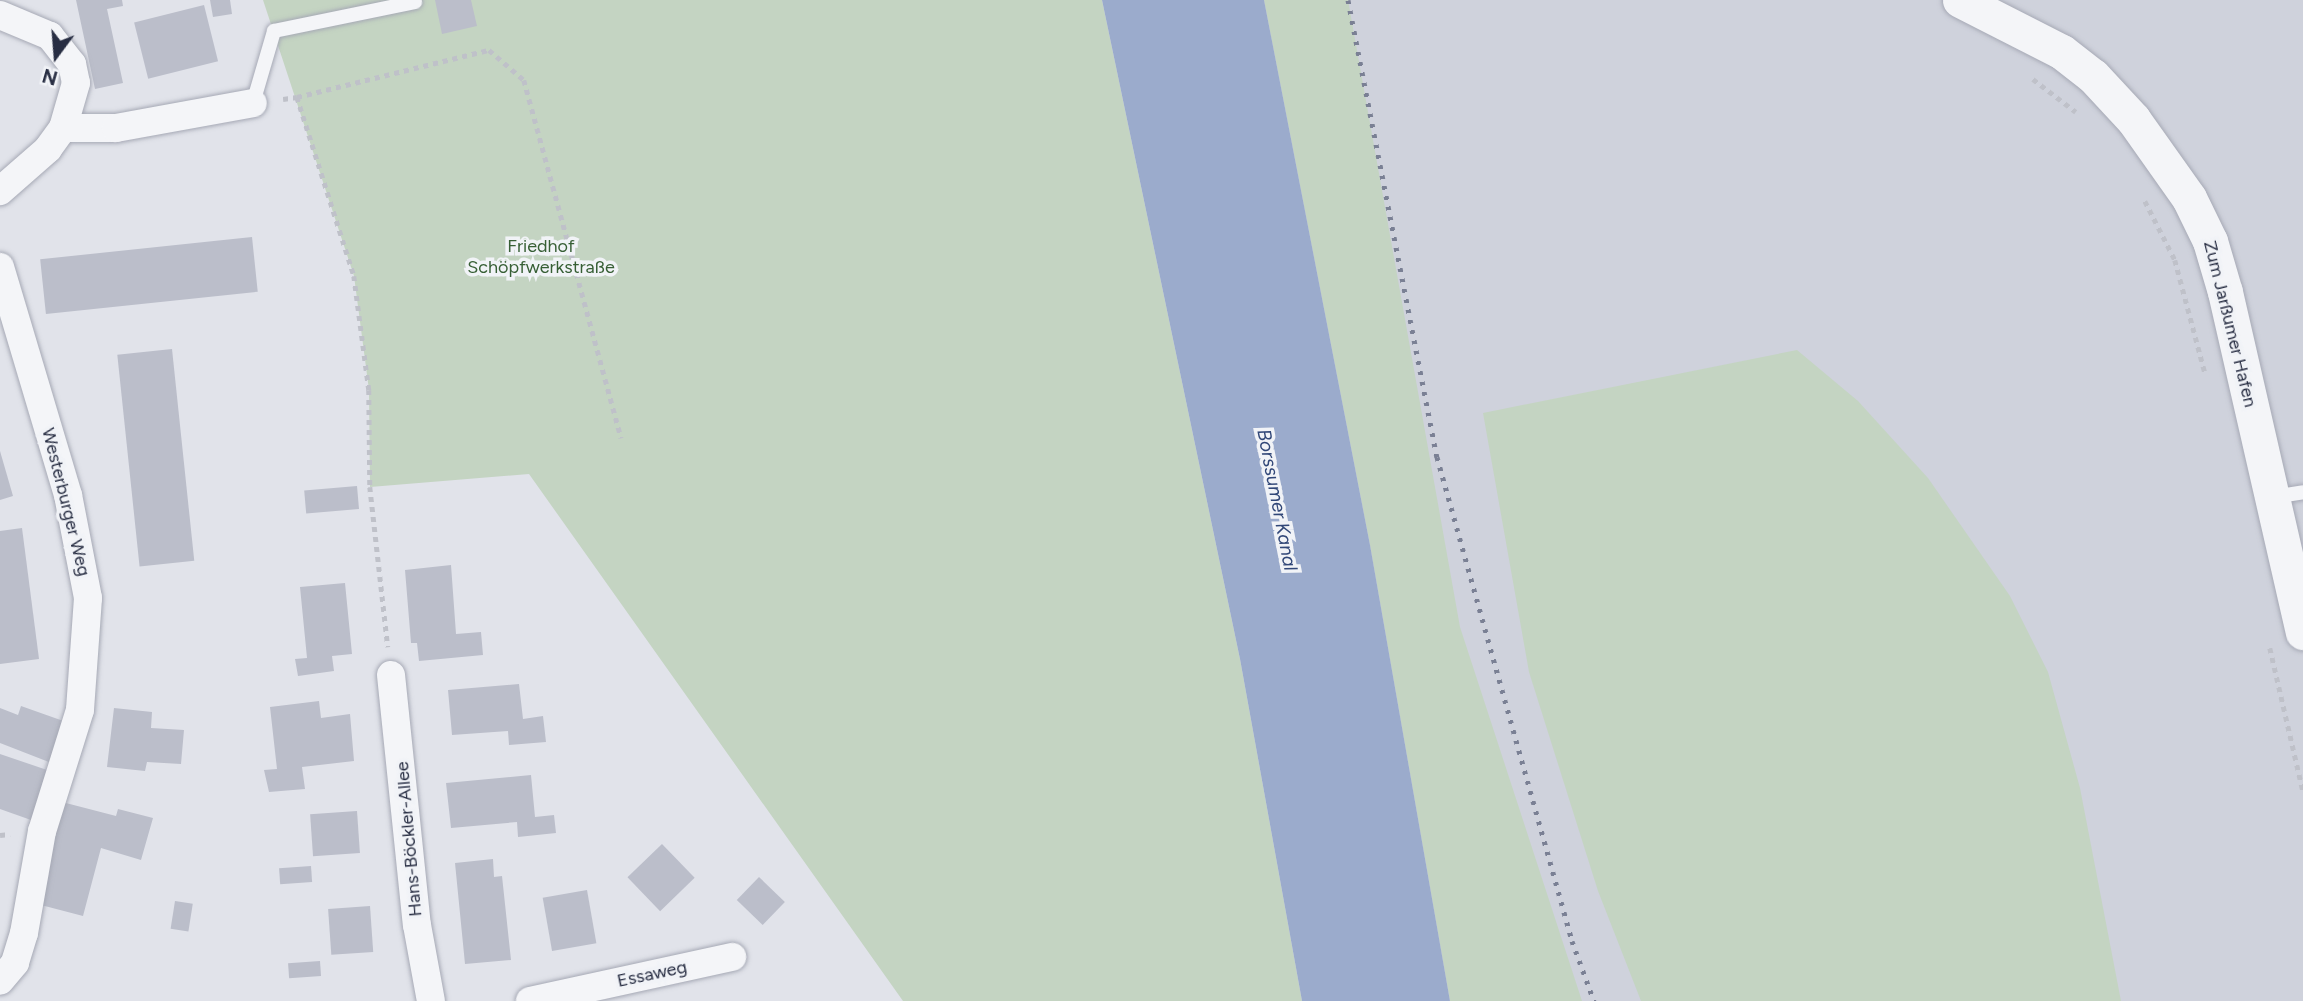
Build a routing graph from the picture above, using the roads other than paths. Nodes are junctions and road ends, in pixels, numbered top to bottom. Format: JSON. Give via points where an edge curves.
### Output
{"nodes":[{"id":1,"x":1960,"y":0,"type":"edge"},
{"id":2,"x":415,"y":2,"type":"edge"},
{"id":3,"x":0,"y":15,"type":"edge"},
{"id":4,"x":253,"y":103,"type":"joint"},
{"id":5,"x":63,"y":128,"type":"junction"},
{"id":6,"x":0,"y":191,"type":"edge"},
{"id":7,"x":0,"y":267,"type":"edge"},
{"id":8,"x":2287,"y":494,"type":"edge"},
{"id":9,"x":2303,"y":632,"type":"edge"},
{"id":10,"x":391,"y":675,"type":"road end"},
{"id":11,"x":732,"y":957,"type":"dead end"},
{"id":12,"x":0,"y":981,"type":"edge"},
{"id":13,"x":431,"y":1001,"type":"edge"},
{"id":14,"x":530,"y":1001,"type":"edge"}],
"edges":[{"from":1,"to":8,"type":"street","name":"Zum Jarßumer Hafen","via":[[2062,52],[2093,76],[2133,119],[2189,198],[2210,241]]},
{"from":2,"to":4,"type":"lane","via":[[274,31]]},
{"from":3,"to":5,"type":"street","via":[[50,36],[72,64],[74,97]]},
{"from":4,"to":5,"type":"street","via":[[116,128]]},
{"from":5,"to":6,"type":"street","via":[[31,168]]},
{"from":7,"to":12,"type":"street","name":"Westerburger Weg","via":[[68,495],[88,597],[80,710],[43,831],[15,963]]},
{"from":8,"to":9,"type":"street","name":"Zum Jarßumer Hafen"},
{"from":10,"to":13,"type":"street","name":"Hans-Böckler-Allee","via":[[416,925]]},
{"from":11,"to":14,"type":"street","name":"Essaweg"}]}
